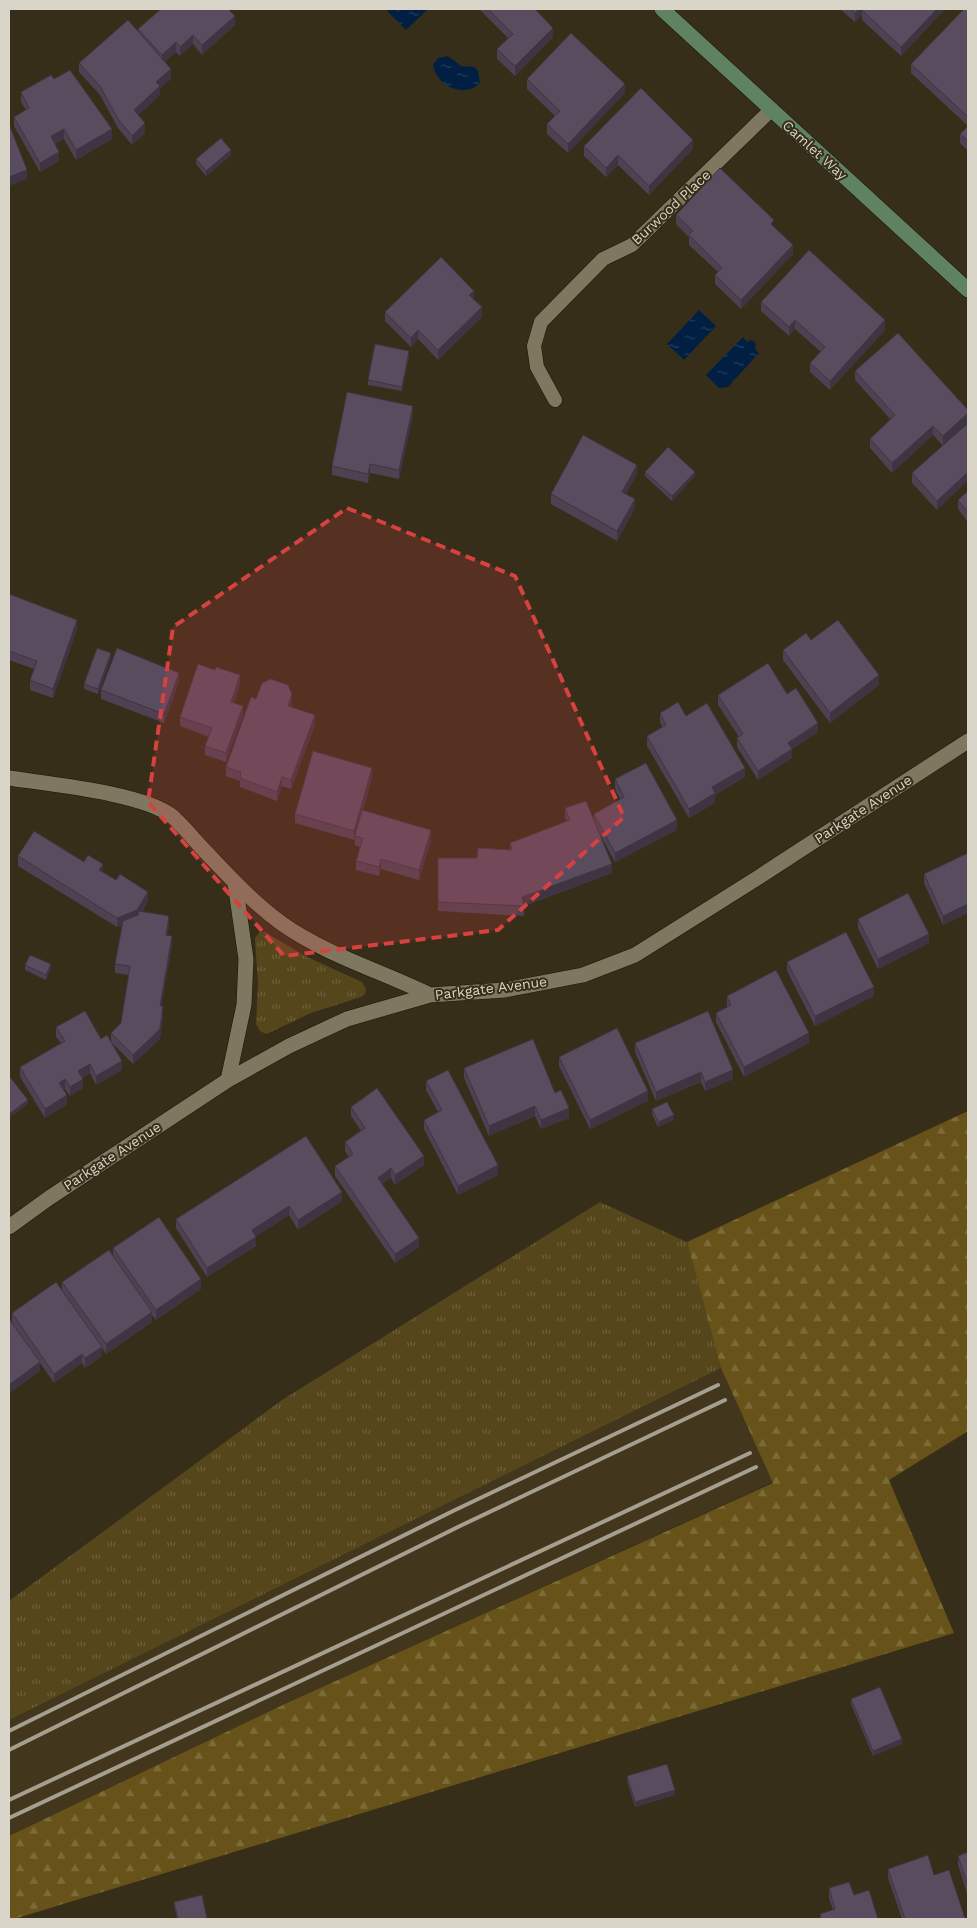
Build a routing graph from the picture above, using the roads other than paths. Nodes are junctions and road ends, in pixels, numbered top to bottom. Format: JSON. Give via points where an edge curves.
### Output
{"nodes":[{"id":1,"x":662,"y":9,"type":"edge"},
{"id":2,"x":771,"y":110,"type":"junction"},
{"id":3,"x":968,"y":290,"type":"edge"},
{"id":4,"x":556,"y":400,"type":"dead end"},
{"id":5,"x":968,"y":741,"type":"edge"},
{"id":6,"x":9,"y":778,"type":"edge"},
{"id":7,"x":235,"y":883,"type":"junction"},
{"id":8,"x":430,"y":996,"type":"junction"},
{"id":9,"x":228,"y":1080,"type":"junction"},
{"id":10,"x":9,"y":1227,"type":"edge"}],
"edges":[{"from":1,"to":2,"type":"street","name":"Camlet Way"},
{"from":2,"to":3,"type":"street","name":"Camlet Way"},
{"from":2,"to":4,"type":"lane","name":"Burwood Place","via":[[632,245],[603,259],[540,322],[534,346],[537,367]]},
{"from":5,"to":8,"type":"street","name":"Parkgate Avenue","via":[[635,955],[583,976],[505,990]]},
{"from":6,"to":7,"type":"street","via":[[146,802],[172,816]]},
{"from":7,"to":8,"type":"street","via":[[281,923],[332,953]]},
{"from":7,"to":9,"type":"street","via":[[246,959],[244,1005]]},
{"from":8,"to":9,"type":"street","name":"Parkgate Avenue","via":[[347,1019]]},
{"from":9,"to":10,"type":"street","name":"Parkgate Avenue"}]}
